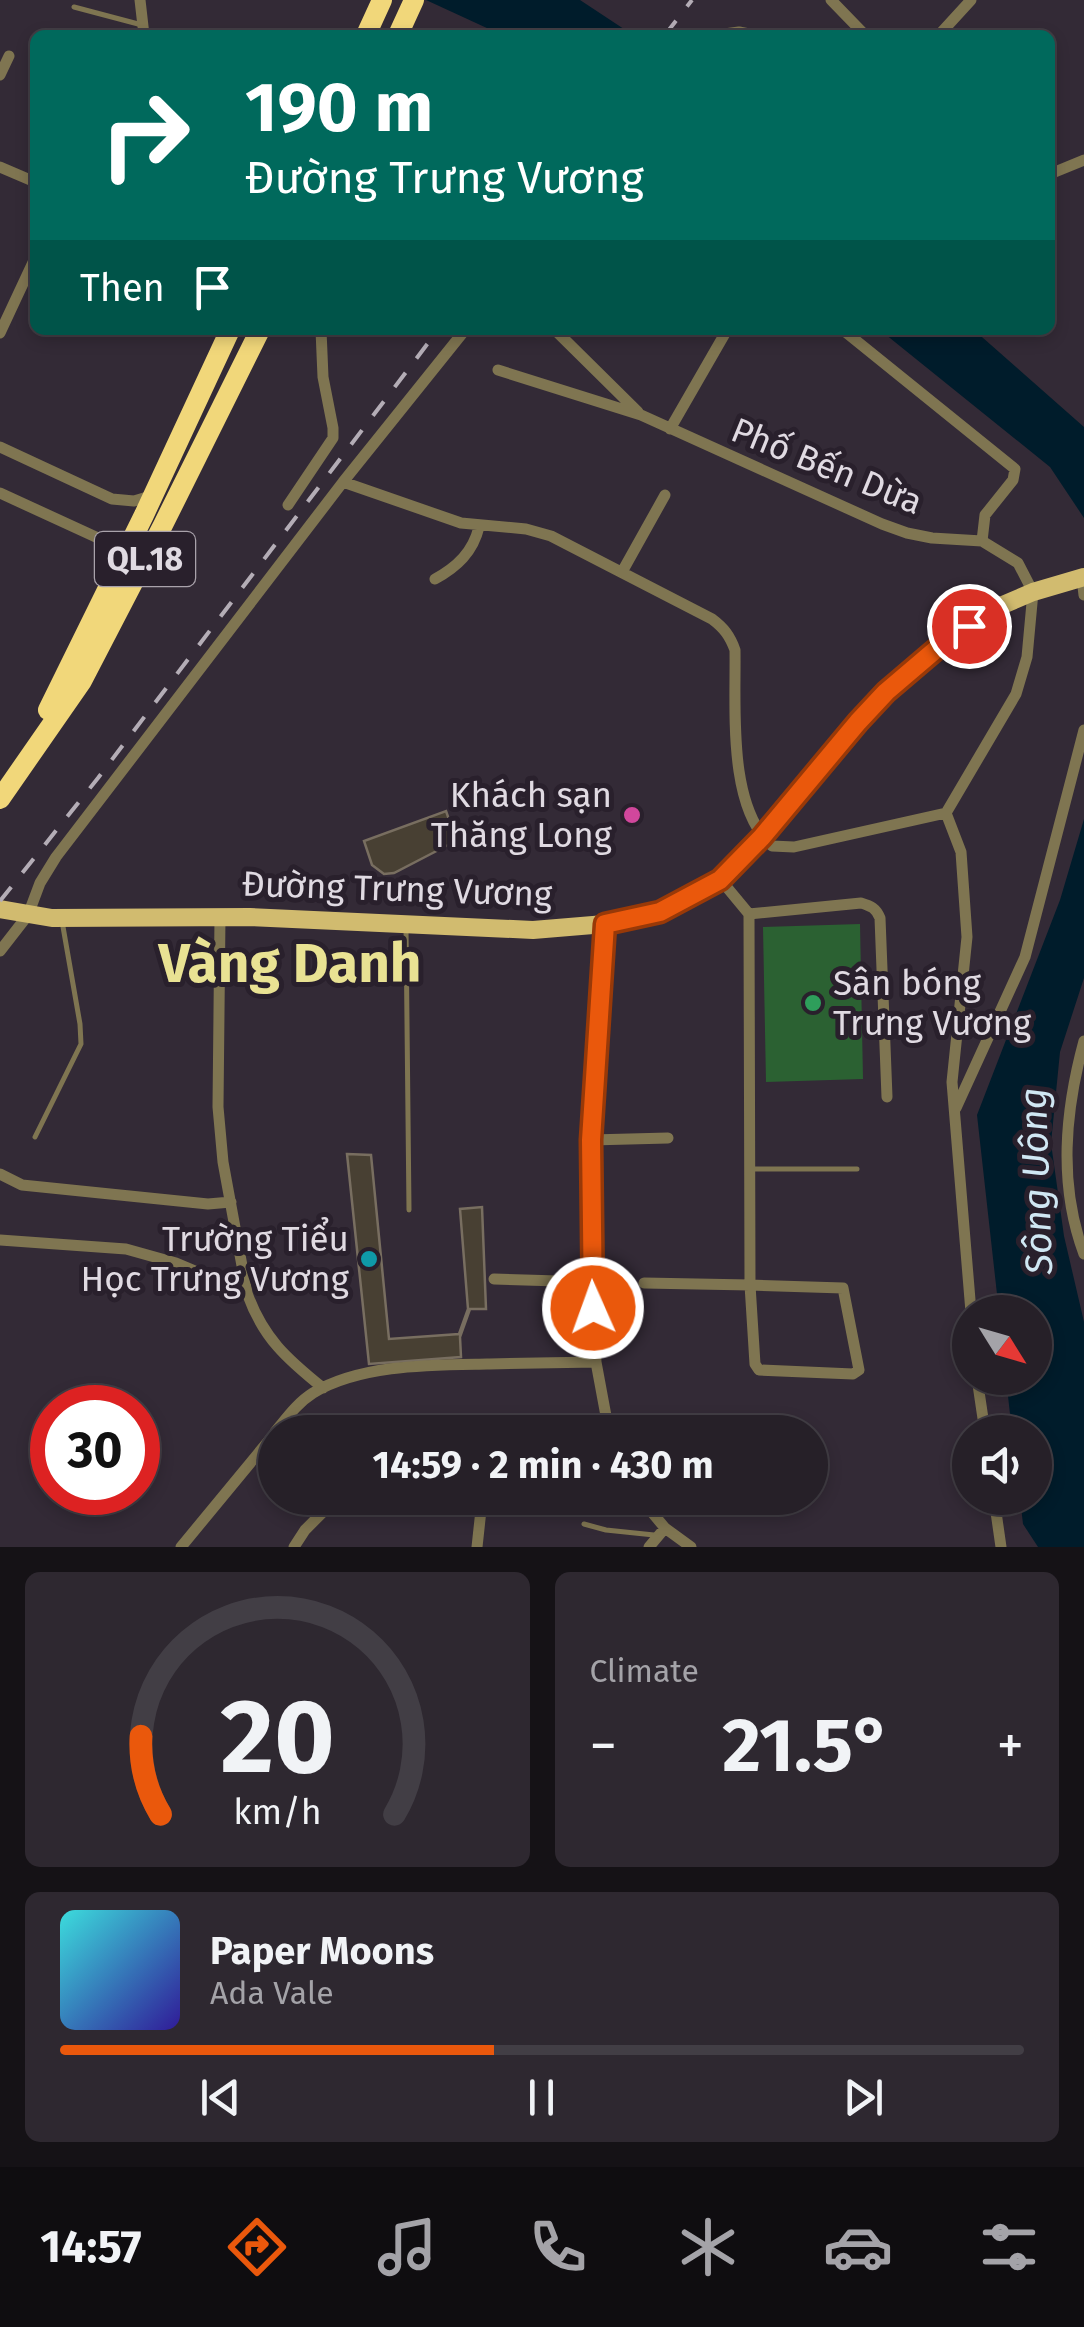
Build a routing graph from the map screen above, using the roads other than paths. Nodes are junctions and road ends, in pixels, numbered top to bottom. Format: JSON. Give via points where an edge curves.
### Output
{"nodes":[{"id":1,"x":140,"y":0,"type":"edge"},
{"id":2,"x":382,"y":0,"type":"edge"},
{"id":3,"x":414,"y":0,"type":"edge"},
{"id":4,"x":831,"y":0,"type":"edge"},
{"id":5,"x":971,"y":0,"type":"edge"},
{"id":6,"x":74,"y":8,"type":"dead end"},
{"id":7,"x":143,"y":30,"type":"edge"},
{"id":8,"x":368,"y":30,"type":"edge"},
{"id":9,"x":400,"y":30,"type":"edge"},
{"id":10,"x":861,"y":30,"type":"edge"},
{"id":11,"x":944,"y":30,"type":"edge"},
{"id":12,"x":9,"y":56,"type":"dead end"},
{"id":13,"x":0,"y":75,"type":"edge"},
{"id":14,"x":1084,"y":160,"type":"edge"},
{"id":15,"x":0,"y":166,"type":"edge"},
{"id":16,"x":1055,"y":172,"type":"edge"},
{"id":17,"x":30,"y":180,"type":"edge"},
{"id":18,"x":30,"y":269,"type":"edge"},
{"id":19,"x":0,"y":334,"type":"edge"},
{"id":20,"x":228,"y":335,"type":"edge"},
{"id":21,"x":258,"y":335,"type":"edge"},
{"id":22,"x":320,"y":335,"type":"edge"},
{"id":23,"x":461,"y":335,"type":"edge"},
{"id":24,"x":560,"y":335,"type":"edge"},
{"id":25,"x":724,"y":335,"type":"edge"},
{"id":26,"x":848,"y":335,"type":"edge"},
{"id":27,"x":498,"y":370,"type":"dead end"},
{"id":28,"x":641,"y":415,"type":"junction"},
{"id":29,"x":670,"y":429,"type":"junction"},
{"id":30,"x":0,"y":447,"type":"edge"},
{"id":31,"x":343,"y":482,"type":"junction"},
{"id":32,"x":0,"y":493,"type":"edge"},
{"id":33,"x":664,"y":494,"type":"dead end"},
{"id":34,"x":154,"y":495,"type":"junction"},
{"id":35,"x":288,"y":505,"type":"dead end"},
{"id":36,"x":478,"y":526,"type":"junction"},
{"id":37,"x":982,"y":541,"type":"junction"},
{"id":38,"x":117,"y":571,"type":"junction"},
{"id":39,"x":622,"y":572,"type":"junction"},
{"id":40,"x":435,"y":579,"type":"dead end"},
{"id":41,"x":1083,"y":583,"type":"edge"},
{"id":42,"x":1033,"y":592,"type":"junction"},
{"id":43,"x":1084,"y":730,"type":"edge"},
{"id":44,"x":13,"y":779,"type":"junction"},
{"id":45,"x":0,"y":799,"type":"edge"},
{"id":46,"x":946,"y":813,"type":"junction"},
{"id":47,"x":762,"y":837,"type":"junction"},
{"id":48,"x":720,"y":880,"type":"junction"},
{"id":49,"x":0,"y":909,"type":"edge"},
{"id":50,"x":749,"y":914,"type":"junction"},
{"id":51,"x":28,"y":915,"type":"junction"},
{"id":52,"x":220,"y":917,"type":"junction"},
{"id":53,"x":61,"y":918,"type":"junction"},
{"id":54,"x":406,"y":922,"type":"junction"},
{"id":55,"x":605,"y":924,"type":"junction"},
{"id":56,"x":0,"y":950,"type":"edge"},
{"id":57,"x":1084,"y":1041,"type":"edge"},
{"id":58,"x":1080,"y":1073,"type":"edge"},
{"id":59,"x":886,"y":1097,"type":"dead end"},
{"id":60,"x":954,"y":1111,"type":"junction"},
{"id":61,"x":35,"y":1137,"type":"dead end"},
{"id":62,"x":668,"y":1138,"type":"dead end"},
{"id":63,"x":591,"y":1140,"type":"junction"},
{"id":64,"x":751,"y":1169,"type":"junction"},
{"id":65,"x":858,"y":1170,"type":"dead end"},
{"id":66,"x":0,"y":1174,"type":"edge"},
{"id":67,"x":231,"y":1202,"type":"junction"},
{"id":68,"x":409,"y":1210,"type":"dead end"},
{"id":69,"x":0,"y":1240,"type":"edge"},
{"id":70,"x":1084,"y":1254,"type":"edge"},
{"id":71,"x":494,"y":1279,"type":"dead end"},
{"id":72,"x":592,"y":1282,"type":"junction"},
{"id":73,"x":644,"y":1283,"type":"dead end"},
{"id":74,"x":750,"y":1285,"type":"junction"},
{"id":75,"x":246,"y":1293,"type":"junction"},
{"id":76,"x":970,"y":1295,"type":"edge"},
{"id":77,"x":596,"y":1362,"type":"junction"},
{"id":78,"x":322,"y":1388,"type":"junction"},
{"id":79,"x":290,"y":1415,"type":"edge"},
{"id":80,"x":607,"y":1415,"type":"edge"},
{"id":81,"x":258,"y":1454,"type":"edge"},
{"id":82,"x":321,"y":1515,"type":"edge"},
{"id":83,"x":480,"y":1515,"type":"edge"},
{"id":84,"x":650,"y":1515,"type":"edge"},
{"id":85,"x":996,"y":1515,"type":"edge"},
{"id":86,"x":584,"y":1524,"type":"dead end"},
{"id":87,"x":661,"y":1532,"type":"junction"},
{"id":88,"x":181,"y":1547,"type":"edge"},
{"id":89,"x":294,"y":1547,"type":"edge"},
{"id":90,"x":477,"y":1547,"type":"edge"},
{"id":91,"x":649,"y":1547,"type":"edge"},
{"id":92,"x":691,"y":1547,"type":"edge"},
{"id":93,"x":1001,"y":1547,"type":"edge"}],
"edges":[{"from":1,"to":7,"type":"street"},
{"from":2,"to":8,"type":"highway"},
{"from":3,"to":9,"type":"highway"},
{"from":4,"to":10,"type":"street"},
{"from":5,"to":11,"type":"street"},
{"from":6,"to":7,"type":"lane"},
{"from":12,"to":13,"type":"street"},
{"from":14,"to":16,"type":"street"},
{"from":15,"to":17,"type":"street"},
{"from":18,"to":19,"type":"street"},
{"from":20,"to":34,"type":"highway","number":"QL.18"},
{"from":21,"to":44,"type":"highway","number":"QL.18","via":[[82,681]]},
{"from":22,"to":35,"type":"street","via":[[333,438]]},
{"from":23,"to":31,"type":"street"},
{"from":24,"to":28,"type":"street"},
{"from":25,"to":29,"type":"street"},
{"from":26,"to":37,"type":"street","via":[[1015,469],[1014,480],[985,515]]},
{"from":27,"to":28,"type":"street"},
{"from":28,"to":29,"type":"street","name":"Phố Bến Dừa"},
{"from":29,"to":37,"type":"street","name":"Phố Bến Dừa","via":[[907,533]]},
{"from":30,"to":34,"type":"street","via":[[112,499]]},
{"from":31,"to":36,"type":"street"},
{"from":31,"to":51,"type":"street","via":[[56,857]]},
{"from":32,"to":38,"type":"street","via":[[98,538]]},
{"from":33,"to":39,"type":"street"},
{"from":34,"to":38,"type":"highway","number":"QL.18"},
{"from":36,"to":39,"type":"street","via":[[550,536]]},
{"from":36,"to":40,"type":"street","via":[[467,554]]},
{"from":37,"to":42,"type":"street","via":[[1018,563]]},
{"from":38,"to":44,"type":"highway","number":"QL.18"},
{"from":39,"to":47,"type":"street","via":[[712,618],[730,637],[739,774]]},
{"from":41,"to":42,"type":"main road","name":"Đường Trưng Vương"},
{"from":42,"to":46,"type":"street","via":[[1016,694]]},
{"from":42,"to":47,"type":"main road","name":"Đường Trưng Vương","via":[[998,607],[912,668]]},
{"from":43,"to":60,"type":"street","via":[[1025,957]]},
{"from":44,"to":45,"type":"highway","number":"QL.18"},
{"from":46,"to":47,"type":"street","via":[[782,848]]},
{"from":46,"to":60,"type":"street","via":[[962,852],[966,936]]},
{"from":47,"to":48,"type":"main road","name":"Đường Trưng Vương"},
{"from":48,"to":50,"type":"street"},
{"from":48,"to":55,"type":"main road","name":"Đường Trưng Vương","via":[[660,912]]},
{"from":49,"to":51,"type":"main road","name":"Đường Trưng Vương"},
{"from":50,"to":59,"type":"street","via":[[861,903],[877,911]]},
{"from":50,"to":64,"type":"street"},
{"from":51,"to":53,"type":"main road","name":"Đường Trưng Vương"},
{"from":51,"to":56,"type":"street"},
{"from":52,"to":53,"type":"main road","name":"Đường Trưng Vương"},
{"from":52,"to":54,"type":"main road","name":"Đường Trưng Vương"},
{"from":52,"to":67,"type":"street","via":[[218,1107]]},
{"from":53,"to":61,"type":"lane","via":[[80,1044]]},
{"from":54,"to":55,"type":"main road","name":"Đường Trưng Vương","via":[[533,930]]},
{"from":54,"to":68,"type":"lane"},
{"from":55,"to":63,"type":"street"},
{"from":57,"to":58,"type":"street"},
{"from":58,"to":70,"type":"street","via":[[1067,1137],[1067,1181]]},
{"from":60,"to":76,"type":"street"},
{"from":62,"to":63,"type":"street"},
{"from":63,"to":72,"type":"street"},
{"from":64,"to":65,"type":"lane"},
{"from":64,"to":74,"type":"street"},
{"from":66,"to":67,"type":"street","via":[[22,1184]]},
{"from":67,"to":75,"type":"street"},
{"from":69,"to":75,"type":"street","via":[[126,1250]]},
{"from":71,"to":72,"type":"street"},
{"from":72,"to":77,"type":"street"},
{"from":73,"to":74,"type":"street"},
{"from":74,"to":74,"type":"street","via":[[759,1370],[859,1370],[843,1288]]},
{"from":75,"to":78,"type":"street","via":[[272,1343]]},
{"from":77,"to":78,"type":"street","via":[[410,1366]]},
{"from":77,"to":80,"type":"street"},
{"from":78,"to":79,"type":"street"},
{"from":81,"to":88,"type":"street"},
{"from":82,"to":89,"type":"street"},
{"from":83,"to":90,"type":"street"},
{"from":84,"to":87,"type":"street"},
{"from":85,"to":93,"type":"street"},
{"from":86,"to":87,"type":"lane"},
{"from":87,"to":91,"type":"street"},
{"from":87,"to":92,"type":"street"}]}
